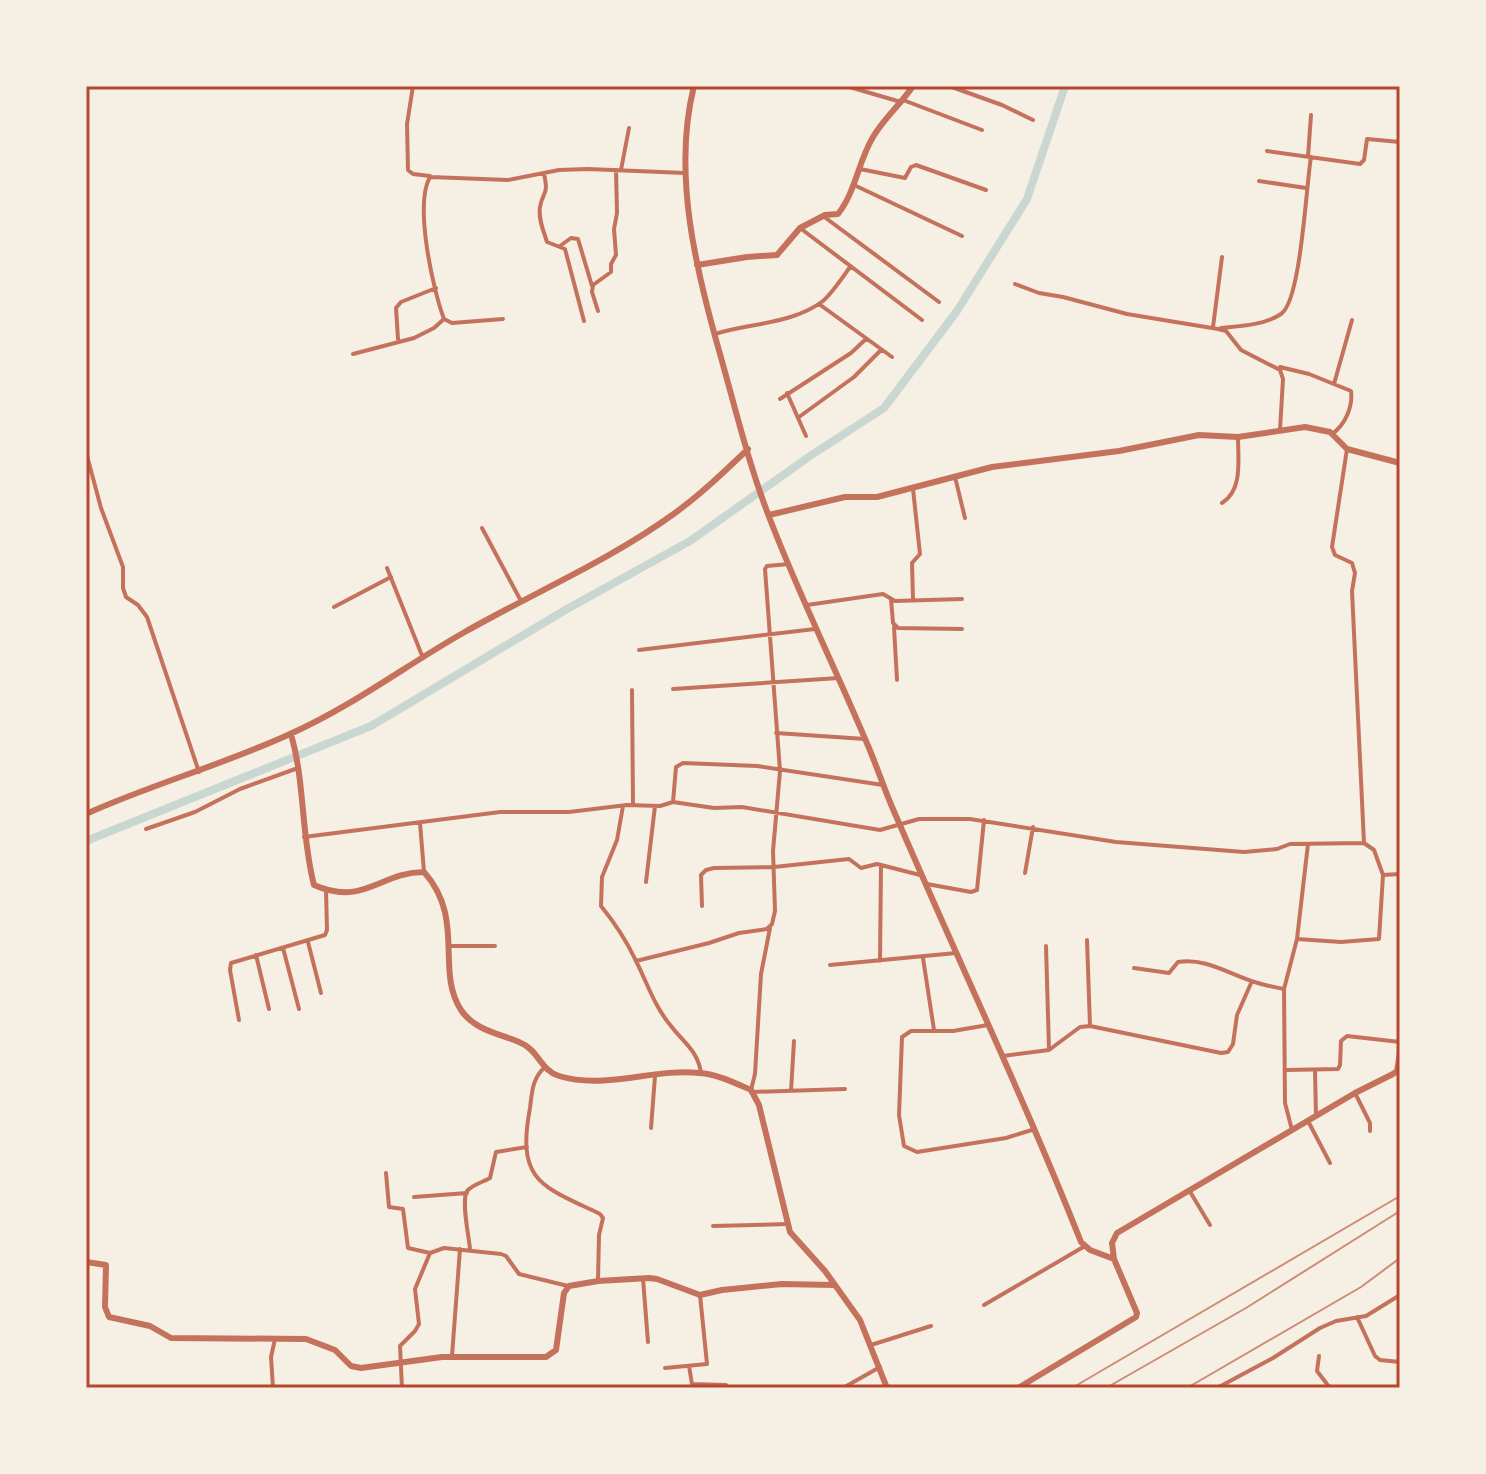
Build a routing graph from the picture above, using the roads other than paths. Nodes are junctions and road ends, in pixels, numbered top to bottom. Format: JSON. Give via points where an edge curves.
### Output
{"nodes":[{"id":1,"x":413,"y":86,"type":"edge"},
{"id":2,"x":683,"y":86,"type":"edge"},
{"id":3,"x":694,"y":86,"type":"edge"},
{"id":4,"x":846,"y":86,"type":"edge"},
{"id":5,"x":913,"y":86,"type":"edge"},
{"id":6,"x":949,"y":86,"type":"edge"},
{"id":7,"x":902,"y":101,"type":"junction"},
{"id":8,"x":1311,"y":115,"type":"dead end"},
{"id":9,"x":1033,"y":120,"type":"dead end"},
{"id":10,"x":629,"y":128,"type":"dead end"},
{"id":11,"x":982,"y":130,"type":"dead end"},
{"id":12,"x":1400,"y":142,"type":"edge"},
{"id":13,"x":1267,"y":151,"type":"dead end"},
{"id":14,"x":1310,"y":157,"type":"junction"},
{"id":15,"x":858,"y":168,"type":"junction"},
{"id":16,"x":619,"y":170,"type":"junction"},
{"id":17,"x":687,"y":172,"type":"junction"},
{"id":18,"x":544,"y":174,"type":"junction"},
{"id":19,"x":433,"y":176,"type":"junction"},
{"id":20,"x":1259,"y":181,"type":"dead end"},
{"id":21,"x":854,"y":185,"type":"junction"},
{"id":22,"x":1306,"y":188,"type":"junction"},
{"id":23,"x":986,"y":190,"type":"dead end"},
{"id":24,"x":823,"y":216,"type":"junction"},
{"id":25,"x":800,"y":228,"type":"junction"},
{"id":26,"x":962,"y":236,"type":"dead end"},
{"id":27,"x":560,"y":246,"type":"junction"},
{"id":28,"x":1222,"y":257,"type":"dead end"},
{"id":29,"x":697,"y":265,"type":"junction"},
{"id":30,"x":850,"y":267,"type":"junction"},
{"id":31,"x":1015,"y":284,"type":"dead end"},
{"id":32,"x":436,"y":288,"type":"junction"},
{"id":33,"x":592,"y":289,"type":"junction"},
{"id":34,"x":939,"y":302,"type":"dead end"},
{"id":35,"x":819,"y":304,"type":"junction"},
{"id":36,"x":598,"y":311,"type":"dead end"},
{"id":37,"x":444,"y":319,"type":"junction"},
{"id":38,"x":503,"y":319,"type":"dead end"},
{"id":39,"x":922,"y":320,"type":"dead end"},
{"id":40,"x":1352,"y":320,"type":"dead end"},
{"id":41,"x":584,"y":321,"type":"dead end"},
{"id":42,"x":1215,"y":328,"type":"junction"},
{"id":43,"x":714,"y":334,"type":"junction"},
{"id":44,"x":866,"y":339,"type":"junction"},
{"id":45,"x":398,"y":340,"type":"junction"},
{"id":46,"x":881,"y":350,"type":"junction"},
{"id":47,"x":353,"y":354,"type":"dead end"},
{"id":48,"x":892,"y":357,"type":"dead end"},
{"id":49,"x":1277,"y":367,"type":"junction"},
{"id":50,"x":1334,"y":384,"type":"junction"},
{"id":51,"x":787,"y":393,"type":"junction"},
{"id":52,"x":780,"y":399,"type":"dead end"},
{"id":53,"x":799,"y":417,"type":"junction"},
{"id":54,"x":1280,"y":432,"type":"junction"},
{"id":55,"x":1332,"y":434,"type":"junction"},
{"id":56,"x":806,"y":436,"type":"dead end"},
{"id":57,"x":1238,"y":437,"type":"junction"},
{"id":58,"x":748,"y":449,"type":"junction"},
{"id":59,"x":1347,"y":449,"type":"junction"},
{"id":60,"x":86,"y":452,"type":"edge"},
{"id":61,"x":1400,"y":463,"type":"edge"},
{"id":62,"x":955,"y":477,"type":"junction"},
{"id":63,"x":913,"y":487,"type":"junction"},
{"id":64,"x":1222,"y":503,"type":"dead end"},
{"id":65,"x":769,"y":515,"type":"junction"},
{"id":66,"x":965,"y":518,"type":"dead end"},
{"id":67,"x":482,"y":528,"type":"dead end"},
{"id":68,"x":789,"y":564,"type":"junction"},
{"id":69,"x":387,"y":568,"type":"dead end"},
{"id":70,"x":391,"y":577,"type":"junction"},
{"id":71,"x":891,"y":599,"type":"junction"},
{"id":72,"x":962,"y":599,"type":"dead end"},
{"id":73,"x":913,"y":600,"type":"junction"},
{"id":74,"x":521,"y":601,"type":"junction"},
{"id":75,"x":807,"y":605,"type":"junction"},
{"id":76,"x":334,"y":607,"type":"dead end"},
{"id":77,"x":894,"y":625,"type":"junction"},
{"id":78,"x":818,"y":628,"type":"junction"},
{"id":79,"x":962,"y":629,"type":"dead end"},
{"id":80,"x":771,"y":635,"type":"junction"},
{"id":81,"x":639,"y":650,"type":"dead end"},
{"id":82,"x":423,"y":658,"type":"junction"},
{"id":83,"x":839,"y":678,"type":"junction"},
{"id":84,"x":897,"y":680,"type":"dead end"},
{"id":85,"x":773,"y":682,"type":"junction"},
{"id":86,"x":673,"y":689,"type":"dead end"},
{"id":87,"x":632,"y":690,"type":"dead end"},
{"id":88,"x":776,"y":733,"type":"junction"},
{"id":89,"x":291,"y":734,"type":"junction"},
{"id":90,"x":865,"y":739,"type":"junction"},
{"id":91,"x":297,"y":764,"type":"junction"},
{"id":92,"x":780,"y":771,"type":"junction"},
{"id":93,"x":199,"y":772,"type":"junction"},
{"id":94,"x":883,"y":785,"type":"junction"},
{"id":95,"x":673,"y":802,"type":"junction"},
{"id":96,"x":633,"y":805,"type":"junction"},
{"id":97,"x":623,"y":806,"type":"junction"},
{"id":98,"x":655,"y":806,"type":"junction"},
{"id":99,"x":86,"y":814,"type":"edge"},
{"id":100,"x":775,"y":814,"type":"junction"},
{"id":101,"x":984,"y":820,"type":"junction"},
{"id":102,"x":420,"y":823,"type":"junction"},
{"id":103,"x":899,"y":824,"type":"junction"},
{"id":104,"x":1033,"y":827,"type":"junction"},
{"id":105,"x":146,"y":829,"type":"dead end"},
{"id":106,"x":304,"y":837,"type":"junction"},
{"id":107,"x":1364,"y":843,"type":"junction"},
{"id":108,"x":1308,"y":844,"type":"junction"},
{"id":109,"x":881,"y":865,"type":"junction"},
{"id":110,"x":774,"y":867,"type":"junction"},
{"id":111,"x":424,"y":872,"type":"junction"},
{"id":112,"x":1025,"y":873,"type":"dead end"},
{"id":113,"x":1400,"y":874,"type":"edge"},
{"id":114,"x":1383,"y":875,"type":"junction"},
{"id":115,"x":923,"y":876,"type":"junction"},
{"id":116,"x":646,"y":882,"type":"dead end"},
{"id":117,"x":927,"y":884,"type":"junction"},
{"id":118,"x":326,"y":890,"type":"junction"},
{"id":119,"x":702,"y":906,"type":"dead end"},
{"id":120,"x":771,"y":926,"type":"junction"},
{"id":121,"x":1297,"y":939,"type":"junction"},
{"id":122,"x":1087,"y":940,"type":"dead end"},
{"id":123,"x":308,"y":942,"type":"junction"},
{"id":124,"x":450,"y":946,"type":"junction"},
{"id":125,"x":495,"y":946,"type":"dead end"},
{"id":126,"x":1046,"y":946,"type":"dead end"},
{"id":127,"x":283,"y":948,"type":"junction"},
{"id":128,"x":956,"y":953,"type":"junction"},
{"id":129,"x":256,"y":955,"type":"junction"},
{"id":130,"x":923,"y":958,"type":"junction"},
{"id":131,"x":636,"y":961,"type":"junction"},
{"id":132,"x":880,"y":961,"type":"junction"},
{"id":133,"x":830,"y":965,"type":"dead end"},
{"id":134,"x":1134,"y":968,"type":"dead end"},
{"id":135,"x":1252,"y":981,"type":"junction"},
{"id":136,"x":1284,"y":989,"type":"junction"},
{"id":137,"x":321,"y":993,"type":"dead end"},
{"id":138,"x":269,"y":1009,"type":"dead end"},
{"id":139,"x":299,"y":1009,"type":"dead end"},
{"id":140,"x":239,"y":1020,"type":"dead end"},
{"id":141,"x":988,"y":1025,"type":"junction"},
{"id":142,"x":1090,"y":1026,"type":"junction"},
{"id":143,"x":934,"y":1030,"type":"junction"},
{"id":144,"x":794,"y":1041,"type":"dead end"},
{"id":145,"x":1400,"y":1042,"type":"edge"},
{"id":146,"x":1049,"y":1050,"type":"junction"},
{"id":147,"x":1400,"y":1053,"type":"edge"},
{"id":148,"x":1003,"y":1056,"type":"junction"},
{"id":149,"x":1399,"y":1063,"type":"edge"},
{"id":150,"x":544,"y":1068,"type":"junction"},
{"id":151,"x":1286,"y":1070,"type":"junction"},
{"id":152,"x":1315,"y":1070,"type":"junction"},
{"id":153,"x":701,"y":1073,"type":"junction"},
{"id":154,"x":655,"y":1076,"type":"junction"},
{"id":155,"x":845,"y":1089,"type":"dead end"},
{"id":156,"x":752,"y":1091,"type":"junction"},
{"id":157,"x":791,"y":1091,"type":"junction"},
{"id":158,"x":1355,"y":1093,"type":"junction"},
{"id":159,"x":1316,"y":1116,"type":"junction"},
{"id":160,"x":1308,"y":1121,"type":"junction"},
{"id":161,"x":651,"y":1128,"type":"dead end"},
{"id":162,"x":1035,"y":1129,"type":"junction"},
{"id":163,"x":1292,"y":1130,"type":"junction"},
{"id":164,"x":1370,"y":1131,"type":"dead end"},
{"id":165,"x":527,"y":1147,"type":"junction"},
{"id":166,"x":1330,"y":1163,"type":"dead end"},
{"id":167,"x":386,"y":1173,"type":"dead end"},
{"id":168,"x":1189,"y":1190,"type":"junction"},
{"id":169,"x":467,"y":1193,"type":"junction"},
{"id":170,"x":414,"y":1197,"type":"dead end"},
{"id":171,"x":788,"y":1224,"type":"junction"},
{"id":172,"x":1210,"y":1225,"type":"dead end"},
{"id":173,"x":713,"y":1226,"type":"dead end"},
{"id":174,"x":1085,"y":1246,"type":"junction"},
{"id":175,"x":460,"y":1249,"type":"junction"},
{"id":176,"x":470,"y":1249,"type":"junction"},
{"id":177,"x":430,"y":1253,"type":"junction"},
{"id":178,"x":1114,"y":1259,"type":"junction"},
{"id":179,"x":86,"y":1262,"type":"edge"},
{"id":180,"x":643,"y":1279,"type":"junction"},
{"id":181,"x":598,"y":1281,"type":"junction"},
{"id":182,"x":833,"y":1285,"type":"junction"},
{"id":183,"x":569,"y":1286,"type":"junction"},
{"id":184,"x":700,"y":1295,"type":"junction"},
{"id":185,"x":1400,"y":1295,"type":"edge"},
{"id":186,"x":984,"y":1305,"type":"dead end"},
{"id":187,"x":1357,"y":1317,"type":"junction"},
{"id":188,"x":931,"y":1326,"type":"dead end"},
{"id":189,"x":275,"y":1339,"type":"junction"},
{"id":190,"x":648,"y":1342,"type":"dead end"},
{"id":191,"x":871,"y":1345,"type":"junction"},
{"id":192,"x":452,"y":1356,"type":"junction"},
{"id":193,"x":1319,"y":1356,"type":"dead end"},
{"id":194,"x":1400,"y":1362,"type":"edge"},
{"id":195,"x":399,"y":1363,"type":"junction"},
{"id":196,"x":689,"y":1366,"type":"junction"},
{"id":197,"x":880,"y":1367,"type":"junction"},
{"id":198,"x":665,"y":1368,"type":"dead end"},
{"id":199,"x":726,"y":1385,"type":"dead end"},
{"id":200,"x":273,"y":1388,"type":"edge"},
{"id":201,"x":402,"y":1388,"type":"edge"},
{"id":202,"x":843,"y":1388,"type":"edge"},
{"id":203,"x":887,"y":1388,"type":"edge"},
{"id":204,"x":1018,"y":1388,"type":"edge"},
{"id":205,"x":1217,"y":1388,"type":"edge"},
{"id":206,"x":1330,"y":1388,"type":"edge"}],
"edges":[{"from":1,"to":19,"type":"street","via":[[408,170]]},
{"from":2,"to":3,"type":"street"},
{"from":3,"to":17,"type":"street","via":[[688,110]]},
{"from":4,"to":7,"type":"street"},
{"from":5,"to":7,"type":"street"},
{"from":6,"to":9,"type":"street"},
{"from":7,"to":11,"type":"street"},
{"from":7,"to":15,"type":"street","via":[[872,137]]},
{"from":8,"to":14,"type":"street"},
{"from":10,"to":16,"type":"street"},
{"from":12,"to":14,"type":"street","via":[[1367,139],[1362,163]]},
{"from":13,"to":14,"type":"street"},
{"from":14,"to":22,"type":"street"},
{"from":15,"to":21,"type":"street"},
{"from":15,"to":23,"type":"street","via":[[905,178],[916,165]]},
{"from":16,"to":17,"type":"street"},
{"from":16,"to":18,"type":"street"},
{"from":16,"to":33,"type":"street","via":[[616,255],[611,272]]},
{"from":17,"to":29,"type":"street"},
{"from":18,"to":19,"type":"street","via":[[508,180]]},
{"from":18,"to":27,"type":"street","via":[[547,192],[540,219],[547,242]]},
{"from":19,"to":32,"type":"street","via":[[427,183],[425,238]]},
{"from":20,"to":22,"type":"street"},
{"from":21,"to":24,"type":"street","via":[[838,214]]},
{"from":21,"to":26,"type":"street"},
{"from":22,"to":42,"type":"street","via":[[1289,306],[1265,321]]},
{"from":24,"to":25,"type":"street"},
{"from":24,"to":34,"type":"street"},
{"from":25,"to":29,"type":"street","via":[[777,255]]},
{"from":25,"to":30,"type":"street"},
{"from":27,"to":33,"type":"street","via":[[578,239]]},
{"from":27,"to":41,"type":"street"},
{"from":28,"to":42,"type":"street"},
{"from":29,"to":43,"type":"street"},
{"from":30,"to":35,"type":"street"},
{"from":30,"to":39,"type":"street"},
{"from":31,"to":42,"type":"street","via":[[1127,314]]},
{"from":32,"to":37,"type":"street"},
{"from":32,"to":45,"type":"street","via":[[396,308]]},
{"from":33,"to":36,"type":"street"},
{"from":35,"to":43,"type":"street"},
{"from":35,"to":44,"type":"street"},
{"from":37,"to":38,"type":"street"},
{"from":37,"to":45,"type":"street","via":[[426,333]]},
{"from":40,"to":50,"type":"street"},
{"from":42,"to":49,"type":"street","via":[[1226,331],[1241,350]]},
{"from":43,"to":58,"type":"street"},
{"from":44,"to":46,"type":"street"},
{"from":44,"to":51,"type":"street"},
{"from":45,"to":47,"type":"street"},
{"from":46,"to":48,"type":"street"},
{"from":46,"to":53,"type":"street"},
{"from":49,"to":50,"type":"street"},
{"from":49,"to":54,"type":"street","via":[[1283,379]]},
{"from":50,"to":55,"type":"street","via":[[1350,390],[1352,397],[1343,423]]},
{"from":51,"to":52,"type":"street"},
{"from":51,"to":53,"type":"street"},
{"from":53,"to":56,"type":"street"},
{"from":54,"to":55,"type":"street","via":[[1305,427]]},
{"from":54,"to":57,"type":"street"},
{"from":55,"to":59,"type":"street"},
{"from":57,"to":62,"type":"street","via":[[1199,435]]},
{"from":57,"to":64,"type":"street","via":[[1236,490]]},
{"from":58,"to":65,"type":"street"},
{"from":58,"to":74,"type":"street","via":[[659,524]]},
{"from":59,"to":61,"type":"street"},
{"from":59,"to":107,"type":"street","via":[[1332,547],[1354,568]]},
{"from":60,"to":93,"type":"street","via":[[123,567],[126,597],[147,617]]},
{"from":62,"to":63,"type":"street"},
{"from":62,"to":66,"type":"street"},
{"from":63,"to":65,"type":"street"},
{"from":63,"to":73,"type":"street","via":[[920,554],[912,563]]},
{"from":65,"to":68,"type":"street"},
{"from":67,"to":74,"type":"street"},
{"from":68,"to":75,"type":"street"},
{"from":68,"to":80,"type":"street","via":[[765,569]]},
{"from":69,"to":70,"type":"street"},
{"from":70,"to":76,"type":"street"},
{"from":70,"to":82,"type":"street"},
{"from":71,"to":73,"type":"street"},
{"from":71,"to":75,"type":"street","via":[[883,594]]},
{"from":71,"to":77,"type":"street"},
{"from":72,"to":73,"type":"street"},
{"from":74,"to":82,"type":"street"},
{"from":75,"to":78,"type":"street"},
{"from":77,"to":79,"type":"street"},
{"from":77,"to":84,"type":"street"},
{"from":78,"to":80,"type":"street"},
{"from":78,"to":83,"type":"street"},
{"from":80,"to":81,"type":"street"},
{"from":80,"to":85,"type":"street"},
{"from":82,"to":89,"type":"street"},
{"from":83,"to":85,"type":"street"},
{"from":83,"to":90,"type":"street"},
{"from":85,"to":86,"type":"street"},
{"from":85,"to":88,"type":"street"},
{"from":87,"to":96,"type":"street"},
{"from":88,"to":90,"type":"street"},
{"from":88,"to":92,"type":"street"},
{"from":89,"to":91,"type":"street"},
{"from":89,"to":93,"type":"street"},
{"from":90,"to":94,"type":"street"},
{"from":91,"to":105,"type":"street"},
{"from":91,"to":106,"type":"street"},
{"from":92,"to":94,"type":"street"},
{"from":92,"to":95,"type":"street","via":[[683,763],[676,767]]},
{"from":92,"to":100,"type":"street"},
{"from":93,"to":99,"type":"street"},
{"from":94,"to":103,"type":"street"},
{"from":95,"to":98,"type":"street"},
{"from":95,"to":100,"type":"street"},
{"from":96,"to":97,"type":"street"},
{"from":96,"to":98,"type":"street"},
{"from":97,"to":102,"type":"street","via":[[500,812]]},
{"from":97,"to":131,"type":"street","via":[[600,896]]},
{"from":98,"to":116,"type":"street"},
{"from":100,"to":103,"type":"street","via":[[880,830]]},
{"from":100,"to":110,"type":"street"},
{"from":101,"to":103,"type":"street","via":[[919,819]]},
{"from":101,"to":104,"type":"street"},
{"from":101,"to":117,"type":"street","via":[[977,890]]},
{"from":102,"to":106,"type":"street"},
{"from":102,"to":111,"type":"street"},
{"from":103,"to":115,"type":"street"},
{"from":104,"to":108,"type":"street","via":[[1116,842],[1244,852]]},
{"from":104,"to":112,"type":"street"},
{"from":106,"to":118,"type":"street","via":[[314,885]]},
{"from":107,"to":108,"type":"street"},
{"from":107,"to":114,"type":"street","via":[[1374,850]]},
{"from":108,"to":121,"type":"street"},
{"from":109,"to":110,"type":"street","via":[[861,868],[853,860],[837,859]]},
{"from":109,"to":115,"type":"street"},
{"from":109,"to":132,"type":"street"},
{"from":110,"to":119,"type":"street","via":[[706,870],[699,879]]},
{"from":110,"to":120,"type":"street"},
{"from":111,"to":118,"type":"street","via":[[354,892]]},
{"from":111,"to":124,"type":"street","via":[[447,913]]},
{"from":113,"to":114,"type":"street"},
{"from":114,"to":121,"type":"street","via":[[1379,939]]},
{"from":115,"to":117,"type":"street"},
{"from":117,"to":128,"type":"street"},
{"from":118,"to":123,"type":"street","via":[[327,930]]},
{"from":120,"to":131,"type":"street"},
{"from":120,"to":156,"type":"street","via":[[761,974]]},
{"from":121,"to":136,"type":"street"},
{"from":122,"to":142,"type":"street"},
{"from":123,"to":127,"type":"street"},
{"from":123,"to":137,"type":"street"},
{"from":124,"to":125,"type":"street"},
{"from":124,"to":150,"type":"street","via":[[452,983],[461,1010],[498,1036],[521,1042],[539,1056]]},
{"from":126,"to":146,"type":"street"},
{"from":127,"to":129,"type":"street"},
{"from":127,"to":139,"type":"street"},
{"from":128,"to":130,"type":"street"},
{"from":128,"to":141,"type":"street"},
{"from":129,"to":138,"type":"street"},
{"from":129,"to":140,"type":"street","via":[[230,966]]},
{"from":130,"to":132,"type":"street"},
{"from":130,"to":143,"type":"street"},
{"from":131,"to":153,"type":"street","via":[[660,1011],[699,1057]]},
{"from":132,"to":133,"type":"street"},
{"from":134,"to":135,"type":"street","via":[[1169,973],[1178,962],[1194,962]]},
{"from":135,"to":136,"type":"street"},
{"from":135,"to":142,"type":"street","via":[[1228,1052]]},
{"from":136,"to":151,"type":"street"},
{"from":141,"to":143,"type":"street"},
{"from":141,"to":148,"type":"street"},
{"from":142,"to":146,"type":"street","via":[[1080,1027]]},
{"from":143,"to":162,"type":"street","via":[[902,1037],[899,1115],[904,1146],[917,1152]]},
{"from":144,"to":157,"type":"street"},
{"from":145,"to":152,"type":"street","via":[[1347,1036],[1341,1041],[1339,1068]]},
{"from":146,"to":148,"type":"street"},
{"from":147,"to":149,"type":"street"},
{"from":148,"to":162,"type":"street"},
{"from":149,"to":158,"type":"street","via":[[1393,1074]]},
{"from":150,"to":154,"type":"street","via":[[584,1079]]},
{"from":150,"to":165,"type":"street","via":[[536,1076]]},
{"from":151,"to":152,"type":"street"},
{"from":151,"to":163,"type":"street","via":[[1285,1103]]},
{"from":152,"to":159,"type":"street"},
{"from":153,"to":154,"type":"street"},
{"from":153,"to":156,"type":"street"},
{"from":154,"to":161,"type":"street"},
{"from":155,"to":157,"type":"street"},
{"from":156,"to":157,"type":"street"},
{"from":156,"to":171,"type":"street"},
{"from":158,"to":159,"type":"street"},
{"from":158,"to":164,"type":"street"},
{"from":159,"to":160,"type":"street"},
{"from":160,"to":163,"type":"street"},
{"from":160,"to":166,"type":"street"},
{"from":162,"to":174,"type":"street"},
{"from":163,"to":168,"type":"street"},
{"from":165,"to":169,"type":"street","via":[[496,1152],[490,1178]]},
{"from":165,"to":181,"type":"street","via":[[528,1165],[544,1187],[603,1218]]},
{"from":167,"to":177,"type":"street","via":[[389,1207],[403,1209],[408,1248]]},
{"from":168,"to":172,"type":"street"},
{"from":168,"to":178,"type":"street","via":[[1117,1233]]},
{"from":169,"to":170,"type":"street"},
{"from":169,"to":176,"type":"street"},
{"from":171,"to":173,"type":"street"},
{"from":171,"to":182,"type":"street"},
{"from":174,"to":178,"type":"street"},
{"from":174,"to":186,"type":"street"},
{"from":175,"to":176,"type":"street"},
{"from":175,"to":177,"type":"street"},
{"from":175,"to":192,"type":"street"},
{"from":176,"to":183,"type":"street","via":[[506,1256],[525,1277]]},
{"from":177,"to":195,"type":"street","via":[[415,1289],[419,1324],[400,1346]]},
{"from":178,"to":204,"type":"street","via":[[1136,1317]]},
{"from":179,"to":189,"type":"street","via":[[106,1265],[109,1317],[150,1326],[171,1338]]},
{"from":180,"to":181,"type":"street"},
{"from":180,"to":184,"type":"street"},
{"from":180,"to":190,"type":"street"},
{"from":181,"to":183,"type":"street"},
{"from":182,"to":184,"type":"street","via":[[782,1284]]},
{"from":182,"to":191,"type":"street","via":[[860,1320]]},
{"from":183,"to":192,"type":"street","via":[[551,1355]]},
{"from":184,"to":196,"type":"street","via":[[708,1362]]},
{"from":185,"to":187,"type":"street"},
{"from":187,"to":194,"type":"street","via":[[1375,1356]]},
{"from":187,"to":205,"type":"street","via":[[1320,1328]]},
{"from":188,"to":191,"type":"street"},
{"from":189,"to":195,"type":"street","via":[[306,1339],[361,1368]]},
{"from":189,"to":200,"type":"street"},
{"from":191,"to":197,"type":"street"},
{"from":192,"to":195,"type":"street"},
{"from":193,"to":206,"type":"street","via":[[1317,1371]]},
{"from":195,"to":201,"type":"street"},
{"from":196,"to":198,"type":"street"},
{"from":196,"to":199,"type":"street","via":[[692,1384]]},
{"from":197,"to":202,"type":"street"},
{"from":197,"to":203,"type":"street"}]}
